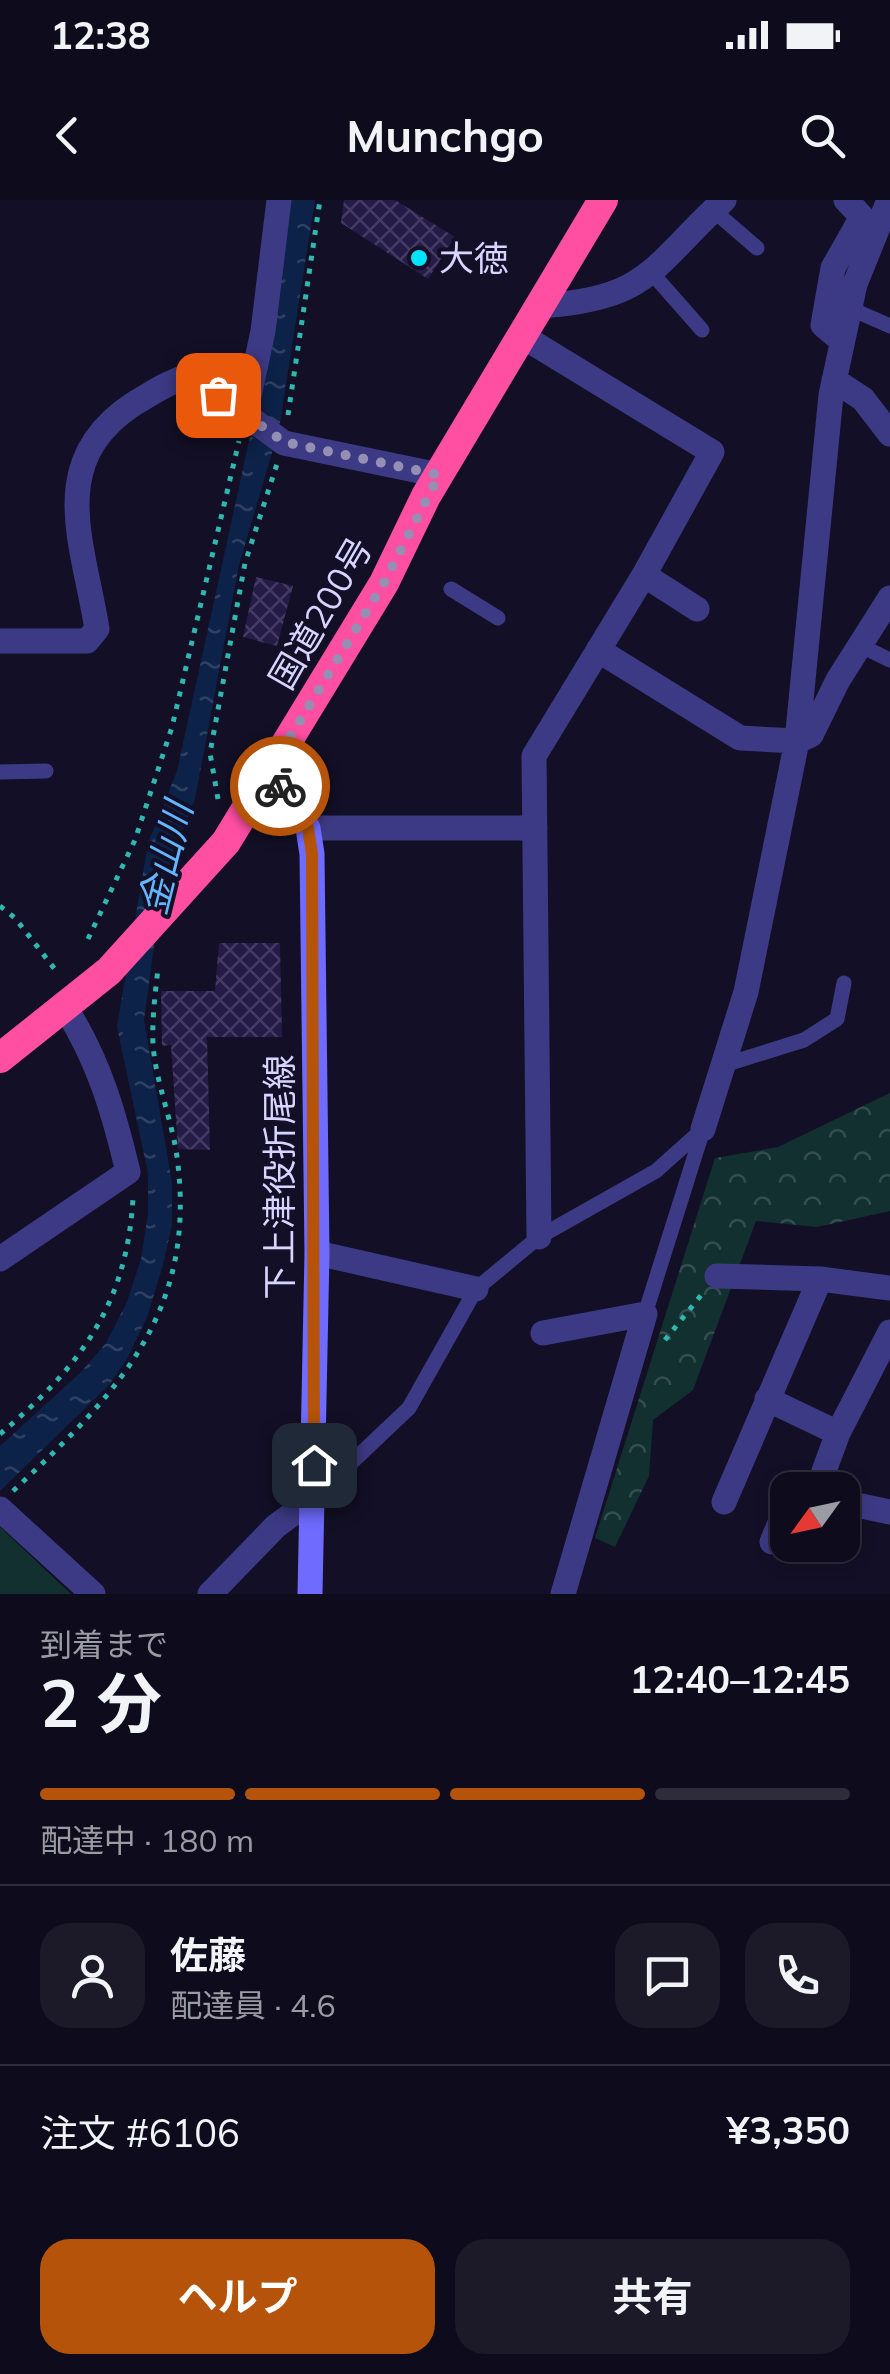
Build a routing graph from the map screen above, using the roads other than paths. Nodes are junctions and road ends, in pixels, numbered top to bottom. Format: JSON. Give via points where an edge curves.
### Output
{"nodes":[{"id":1,"x":278,"y":200,"type":"edge"},
{"id":2,"x":603,"y":200,"type":"edge"},
{"id":3,"x":846,"y":200,"type":"edge"},
{"id":4,"x":889,"y":200,"type":"edge"},
{"id":5,"x":718,"y":205,"type":"edge"},
{"id":6,"x":756,"y":248,"type":"dead end"},
{"id":7,"x":651,"y":272,"type":"junction"},
{"id":8,"x":540,"y":306,"type":"junction"},
{"id":9,"x":850,"y":308,"type":"junction"},
{"id":10,"x":890,"y":326,"type":"edge"},
{"id":11,"x":702,"y":330,"type":"dead end"},
{"id":12,"x":522,"y":336,"type":"junction"},
{"id":13,"x":842,"y":341,"type":"junction"},
{"id":14,"x":834,"y":380,"type":"junction"},
{"id":15,"x":247,"y":417,"type":"junction"},
{"id":16,"x":890,"y":434,"type":"edge"},
{"id":17,"x":439,"y":475,"type":"junction"},
{"id":18,"x":644,"y":575,"type":"junction"},
{"id":19,"x":451,"y":589,"type":"dead end"},
{"id":20,"x":890,"y":598,"type":"edge"},
{"id":21,"x":697,"y":608,"type":"dead end"},
{"id":22,"x":498,"y":618,"type":"dead end"},
{"id":23,"x":0,"y":640,"type":"edge"},
{"id":24,"x":859,"y":645,"type":"junction"},
{"id":25,"x":598,"y":650,"type":"junction"},
{"id":26,"x":890,"y":660,"type":"edge"},
{"id":27,"x":798,"y":741,"type":"junction"},
{"id":28,"x":270,"y":770,"type":"junction"},
{"id":29,"x":0,"y":772,"type":"edge"},
{"id":30,"x":46,"y":772,"type":"dead end"},
{"id":31,"x":308,"y":828,"type":"junction"},
{"id":32,"x":536,"y":828,"type":"junction"},
{"id":33,"x":844,"y":983,"type":"dead end"},
{"id":34,"x":66,"y":1009,"type":"junction"},
{"id":35,"x":0,"y":1058,"type":"edge"},
{"id":36,"x":724,"y":1065,"type":"junction"},
{"id":37,"x":703,"y":1129,"type":"junction"},
{"id":38,"x":539,"y":1238,"type":"junction"},
{"id":39,"x":316,"y":1253,"type":"junction"},
{"id":40,"x":0,"y":1259,"type":"edge"},
{"id":41,"x":716,"y":1276,"type":"road end"},
{"id":42,"x":820,"y":1279,"type":"junction"},
{"id":43,"x":890,"y":1288,"type":"edge"},
{"id":44,"x":476,"y":1289,"type":"junction"},
{"id":45,"x":645,"y":1314,"type":"junction"},
{"id":46,"x":890,"y":1332,"type":"edge"},
{"id":47,"x":543,"y":1334,"type":"dead end"},
{"id":48,"x":767,"y":1399,"type":"junction"},
{"id":49,"x":838,"y":1433,"type":"junction"},
{"id":50,"x":824,"y":1472,"type":"edge"},
{"id":51,"x":314,"y":1498,"type":"junction"},
{"id":52,"x":724,"y":1502,"type":"dead end"},
{"id":53,"x":2,"y":1504,"type":"edge"},
{"id":54,"x":860,"y":1506,"type":"edge"},
{"id":55,"x":890,"y":1512,"type":"edge"},
{"id":56,"x":93,"y":1594,"type":"edge"},
{"id":57,"x":210,"y":1594,"type":"edge"},
{"id":58,"x":310,"y":1594,"type":"edge"},
{"id":59,"x":563,"y":1594,"type":"edge"}],
"edges":[{"from":1,"to":15,"type":"street"},
{"from":2,"to":8,"type":"highway","name":"国道200号"},
{"from":3,"to":13,"type":"street","via":[[862,217],[834,268],[824,325]]},
{"from":4,"to":9,"type":"street"},
{"from":5,"to":6,"type":"lane"},
{"from":5,"to":7,"type":"street"},
{"from":7,"to":8,"type":"street","via":[[622,292],[588,303]]},
{"from":7,"to":11,"type":"lane"},
{"from":8,"to":12,"type":"highway","name":"国道200号"},
{"from":9,"to":10,"type":"lane"},
{"from":9,"to":13,"type":"street"},
{"from":12,"to":17,"type":"highway","name":"国道200号"},
{"from":12,"to":18,"type":"street","via":[[712,452]]},
{"from":13,"to":14,"type":"street"},
{"from":14,"to":16,"type":"street","via":[[862,399]]},
{"from":14,"to":27,"type":"street"},
{"from":15,"to":17,"type":"street","via":[[284,442]]},
{"from":15,"to":23,"type":"street","via":[[191,375],[115,417],[86,453],[75,484],[97,629],[88,641]]},
{"from":17,"to":28,"type":"highway","name":"国道200号","via":[[384,583]]},
{"from":18,"to":21,"type":"street"},
{"from":18,"to":25,"type":"street"},
{"from":19,"to":22,"type":"lane"},
{"from":20,"to":24,"type":"street"},
{"from":24,"to":26,"type":"lane"},
{"from":24,"to":27,"type":"street","via":[[810,735]]},
{"from":25,"to":27,"type":"street","via":[[740,738]]},
{"from":25,"to":32,"type":"street","via":[[534,756]]},
{"from":27,"to":36,"type":"street","via":[[746,992]]},
{"from":28,"to":31,"type":"main road"},
{"from":28,"to":34,"type":"highway","name":"国道200号","via":[[226,842],[167,912]]},
{"from":29,"to":30,"type":"lane"},
{"from":31,"to":32,"type":"street"},
{"from":31,"to":39,"type":"main road","name":"下上津役折尾線"},
{"from":32,"to":38,"type":"street"},
{"from":33,"to":36,"type":"lane","via":[[836,1018],[804,1040]]},
{"from":34,"to":35,"type":"highway","name":"国道200号"},
{"from":34,"to":40,"type":"street","via":[[90,1047],[112,1104],[128,1172]]},
{"from":36,"to":37,"type":"street"},
{"from":37,"to":38,"type":"lane","via":[[656,1171]]},
{"from":37,"to":45,"type":"lane"},
{"from":38,"to":44,"type":"lane"},
{"from":39,"to":44,"type":"street"},
{"from":39,"to":51,"type":"main road","name":"下上津役折尾線"},
{"from":41,"to":42,"type":"street"},
{"from":42,"to":43,"type":"street"},
{"from":42,"to":48,"type":"street"},
{"from":44,"to":51,"type":"lane","via":[[408,1408]]},
{"from":45,"to":47,"type":"street"},
{"from":45,"to":59,"type":"street"},
{"from":46,"to":49,"type":"street"},
{"from":48,"to":49,"type":"street"},
{"from":48,"to":52,"type":"street"},
{"from":49,"to":50,"type":"street"},
{"from":51,"to":57,"type":"street","via":[[276,1526]]},
{"from":51,"to":58,"type":"main road","name":"下上津役折尾線"},
{"from":53,"to":56,"type":"street"},
{"from":54,"to":55,"type":"street"}]}
